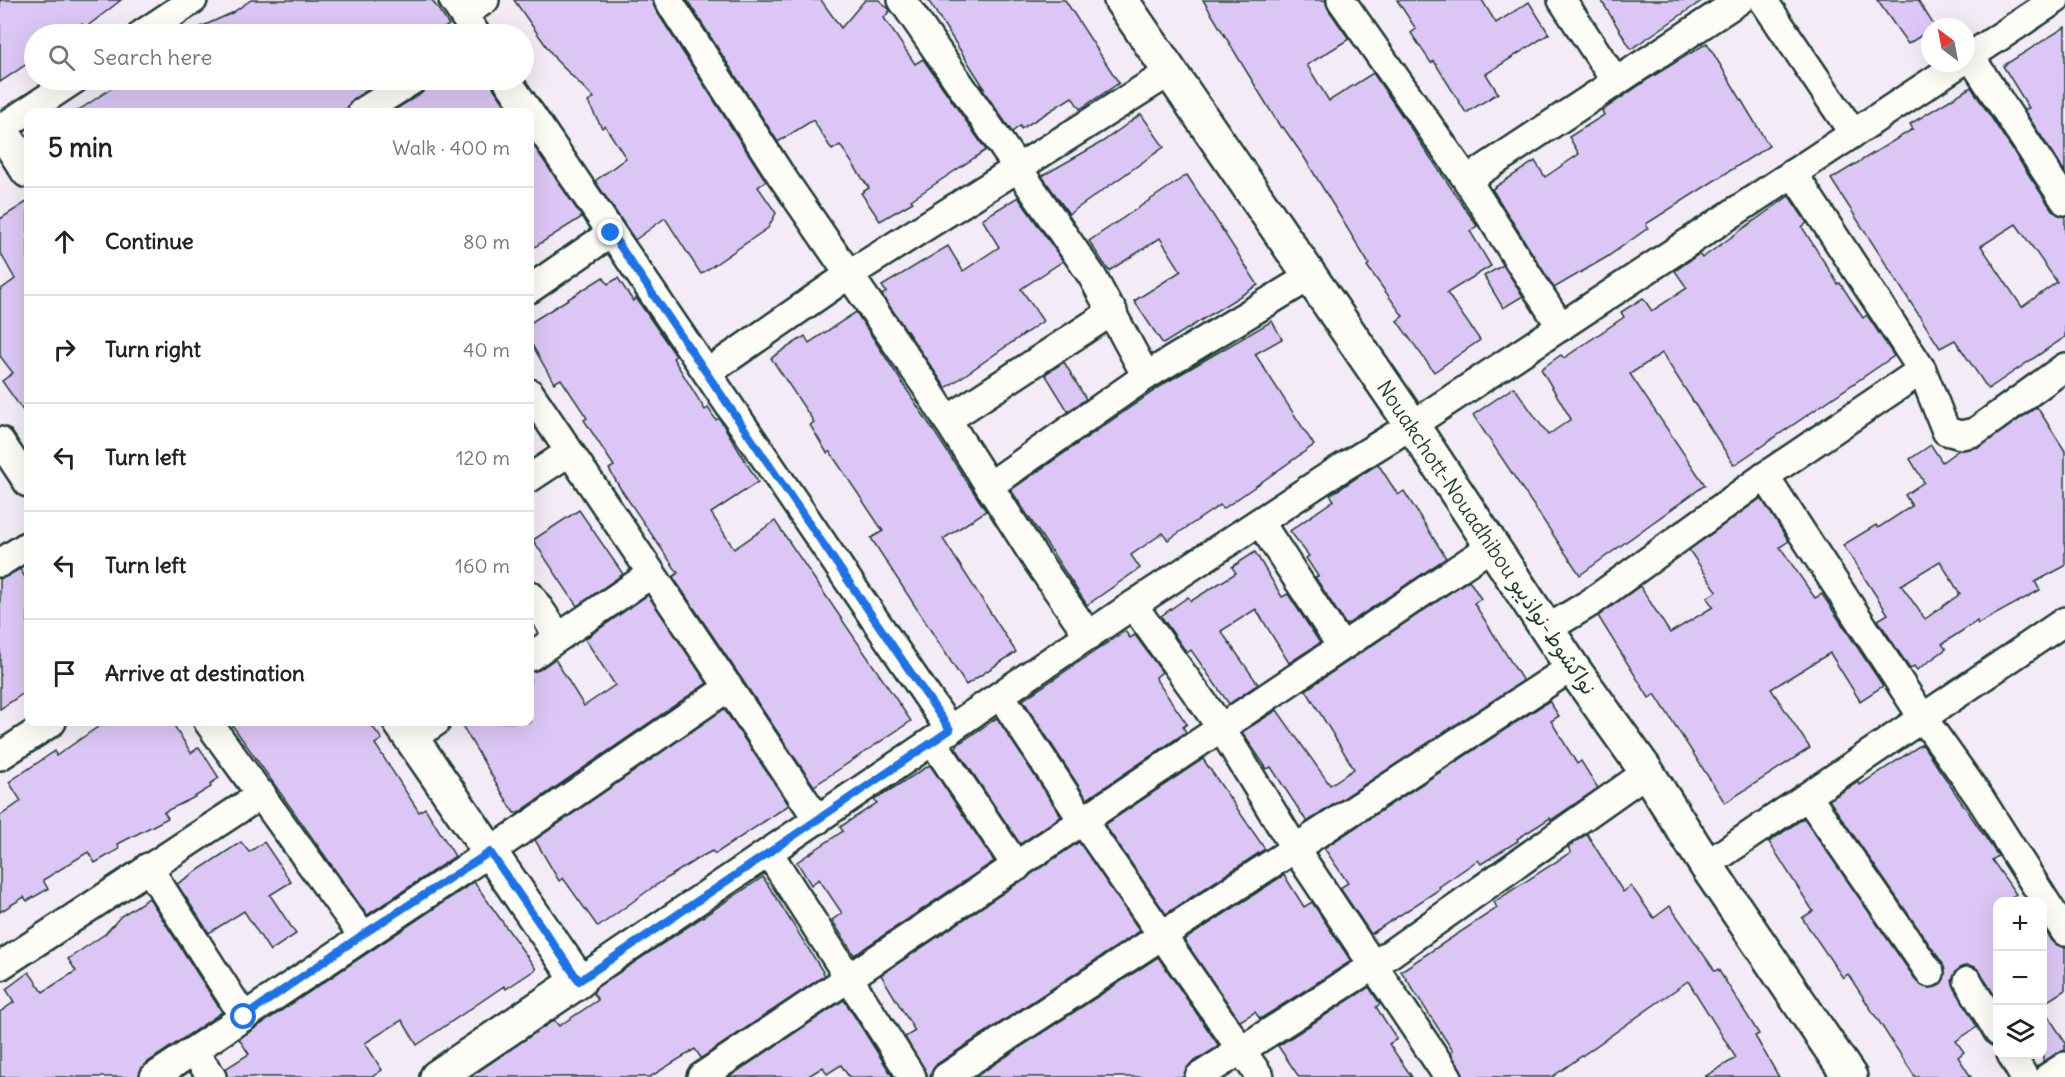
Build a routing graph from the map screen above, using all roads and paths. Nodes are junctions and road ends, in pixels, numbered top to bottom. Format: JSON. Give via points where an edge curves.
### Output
{"nodes":[{"id":1,"x":193,"y":0,"type":"edge"},
{"id":2,"x":668,"y":0,"type":"edge"},
{"id":3,"x":902,"y":0,"type":"edge"},
{"id":4,"x":1120,"y":0,"type":"edge"},
{"id":5,"x":1341,"y":0,"type":"edge"},
{"id":6,"x":1562,"y":0,"type":"edge"},
{"id":7,"x":1740,"y":0,"type":"edge"},
{"id":8,"x":1763,"y":0,"type":"edge"},
{"id":9,"x":2055,"y":0,"type":"edge"},
{"id":10,"x":157,"y":24,"type":"edge"},
{"id":11,"x":1975,"y":52,"type":"edge"},
{"id":12,"x":1170,"y":72,"type":"junction"},
{"id":13,"x":1945,"y":72,"type":"edge"},
{"id":14,"x":1974,"y":72,"type":"edge"},
{"id":15,"x":1616,"y":82,"type":"junction"},
{"id":16,"x":59,"y":90,"type":"edge"},
{"id":17,"x":397,"y":90,"type":"edge"},
{"id":18,"x":514,"y":90,"type":"edge"},
{"id":19,"x":32,"y":108,"type":"edge"},
{"id":20,"x":368,"y":108,"type":"edge"},
{"id":21,"x":526,"y":108,"type":"edge"},
{"id":22,"x":24,"y":113,"type":"edge"},
{"id":23,"x":534,"y":120,"type":"edge"},
{"id":24,"x":0,"y":129,"type":"edge"},
{"id":25,"x":1853,"y":133,"type":"junction"},
{"id":26,"x":24,"y":165,"type":"edge"},
{"id":27,"x":1017,"y":169,"type":"junction"},
{"id":28,"x":1793,"y":173,"type":"junction"},
{"id":29,"x":1467,"y":180,"type":"junction"},
{"id":30,"x":2065,"y":201,"type":"edge"},
{"id":31,"x":611,"y":233,"type":"junction"},
{"id":32,"x":850,"y":274,"type":"junction"},
{"id":33,"x":1309,"y":277,"type":"junction"},
{"id":34,"x":534,"y":286,"type":"edge"},
{"id":35,"x":1113,"y":311,"type":"junction"},
{"id":36,"x":1561,"y":327,"type":"junction"},
{"id":37,"x":2065,"y":367,"type":"edge"},
{"id":38,"x":1922,"y":370,"type":"junction"},
{"id":39,"x":706,"y":374,"type":"junction"},
{"id":40,"x":1146,"y":376,"type":"junction"},
{"id":41,"x":534,"y":399,"type":"edge"},
{"id":42,"x":947,"y":420,"type":"junction"},
{"id":43,"x":1412,"y":425,"type":"junction"},
{"id":44,"x":0,"y":441,"type":"edge"},
{"id":45,"x":568,"y":453,"type":"junction"},
{"id":46,"x":534,"y":475,"type":"edge"},
{"id":47,"x":1766,"y":476,"type":"junction"},
{"id":48,"x":24,"y":477,"type":"edge"},
{"id":49,"x":989,"y":486,"type":"junction"},
{"id":50,"x":1260,"y":522,"type":"junction"},
{"id":51,"x":1492,"y":546,"type":"junction"},
{"id":52,"x":24,"y":547,"type":"edge"},
{"id":53,"x":0,"y":563,"type":"edge"},
{"id":54,"x":651,"y":574,"type":"junction"},
{"id":55,"x":534,"y":601,"type":"edge"},
{"id":56,"x":1133,"y":605,"type":"junction"},
{"id":57,"x":2065,"y":621,"type":"edge"},
{"id":58,"x":1547,"y":629,"type":"junction"},
{"id":59,"x":1089,"y":636,"type":"junction"},
{"id":60,"x":559,"y":637,"type":"junction"},
{"id":61,"x":1341,"y":646,"type":"junction"},
{"id":62,"x":534,"y":654,"type":"edge"},
{"id":63,"x":1572,"y":667,"type":"junction"},
{"id":64,"x":729,"y":687,"type":"junction"},
{"id":65,"x":1001,"y":696,"type":"junction"},
{"id":66,"x":1923,"y":718,"type":"junction"},
{"id":67,"x":46,"y":726,"type":"edge"},
{"id":68,"x":211,"y":726,"type":"edge"},
{"id":69,"x":1220,"y":726,"type":"junction"},
{"id":70,"x":416,"y":727,"type":"edge"},
{"id":71,"x":942,"y":736,"type":"junction"},
{"id":72,"x":0,"y":756,"type":"edge"},
{"id":73,"x":1647,"y":772,"type":"junction"},
{"id":74,"x":262,"y":794,"type":"junction"},
{"id":75,"x":1808,"y":796,"type":"junction"},
{"id":76,"x":818,"y":820,"type":"junction"},
{"id":77,"x":1083,"y":821,"type":"junction"},
{"id":78,"x":1294,"y":848,"type":"junction"},
{"id":79,"x":490,"y":852,"type":"junction"},
{"id":80,"x":769,"y":853,"type":"junction"},
{"id":81,"x":1706,"y":865,"type":"junction"},
{"id":82,"x":148,"y":867,"type":"junction"},
{"id":83,"x":1017,"y":867,"type":"junction"},
{"id":84,"x":2065,"y":932,"type":"edge"},
{"id":85,"x":1163,"y":933,"type":"junction"},
{"id":86,"x":362,"y":935,"type":"junction"},
{"id":87,"x":0,"y":966,"type":"edge"},
{"id":88,"x":1373,"y":966,"type":"junction"},
{"id":89,"x":1930,"y":973,"type":"dead end"},
{"id":90,"x":850,"y":978,"type":"junction"},
{"id":91,"x":579,"y":981,"type":"junction"},
{"id":92,"x":1968,"y":981,"type":"dead end"},
{"id":93,"x":244,"y":1017,"type":"junction"},
{"id":94,"x":1993,"y":1024,"type":"edge"},
{"id":95,"x":1242,"y":1050,"type":"junction"},
{"id":96,"x":193,"y":1051,"type":"junction"},
{"id":97,"x":2014,"y":1059,"type":"edge"},
{"id":98,"x":2065,"y":1066,"type":"edge"},
{"id":99,"x":154,"y":1077,"type":"edge"},
{"id":100,"x":212,"y":1077,"type":"edge"},
{"id":101,"x":437,"y":1077,"type":"edge"},
{"id":102,"x":701,"y":1077,"type":"edge"},
{"id":103,"x":912,"y":1077,"type":"edge"},
{"id":104,"x":946,"y":1077,"type":"edge"},
{"id":105,"x":1199,"y":1077,"type":"edge"},
{"id":106,"x":1260,"y":1077,"type":"edge"},
{"id":107,"x":1448,"y":1077,"type":"edge"},
{"id":108,"x":1850,"y":1077,"type":"edge"},
{"id":109,"x":2024,"y":1077,"type":"edge"},
{"id":110,"x":2048,"y":1077,"type":"edge"}],
"edges":[{"from":1,"to":10,"type":"street"},
{"from":2,"to":32,"type":"street"},
{"from":3,"to":27,"type":"street"},
{"from":4,"to":12,"type":"main road","name":"Nouakchott-Nouadhibou نواكشوط-نواذيبو"},
{"from":5,"to":29,"type":"street"},
{"from":6,"to":15,"type":"street"},
{"from":7,"to":15,"type":"street"},
{"from":8,"to":25,"type":"street"},
{"from":9,"to":11,"type":"street"},
{"from":12,"to":27,"type":"street"},
{"from":12,"to":33,"type":"main road","name":"Nouakchott-Nouadhibou نواكشوط-نواذيبو"},
{"from":13,"to":25,"type":"street"},
{"from":14,"to":30,"type":"street"},
{"from":15,"to":29,"type":"street"},
{"from":16,"to":19,"type":"street"},
{"from":17,"to":20,"type":"street"},
{"from":18,"to":21,"type":"street"},
{"from":22,"to":24,"type":"street"},
{"from":23,"to":31,"type":"street"},
{"from":24,"to":26,"type":"main road"},
{"from":25,"to":28,"type":"street"},
{"from":27,"to":32,"type":"street"},
{"from":27,"to":35,"type":"street"},
{"from":28,"to":36,"type":"street"},
{"from":28,"to":38,"type":"street"},
{"from":29,"to":36,"type":"street"},
{"from":31,"to":34,"type":"street"},
{"from":31,"to":39,"type":"street"},
{"from":32,"to":39,"type":"street"},
{"from":32,"to":42,"type":"street"},
{"from":33,"to":40,"type":"street"},
{"from":33,"to":43,"type":"main road","name":"Nouakchott-Nouadhibou نواكشوط-نواذيبو"},
{"from":35,"to":40,"type":"street"},
{"from":35,"to":42,"type":"street"},
{"from":36,"to":43,"type":"street"},
{"from":37,"to":38,"type":"street","via":[[1975,432],[1961,435],[1946,431]]},
{"from":38,"to":47,"type":"street"},
{"from":39,"to":71,"type":"street"},
{"from":40,"to":49,"type":"street"},
{"from":41,"to":45,"type":"street"},
{"from":42,"to":49,"type":"street"},
{"from":43,"to":50,"type":"street"},
{"from":43,"to":51,"type":"main road","name":"Nouakchott-Nouadhibou نواكشوط-نواذيبو"},
{"from":44,"to":48,"type":"street"},
{"from":45,"to":46,"type":"street"},
{"from":45,"to":54,"type":"street"},
{"from":47,"to":58,"type":"street","via":[[1590,603]]},
{"from":47,"to":66,"type":"street"},
{"from":49,"to":59,"type":"street"},
{"from":50,"to":56,"type":"street"},
{"from":50,"to":61,"type":"street"},
{"from":51,"to":58,"type":"main road","name":"Nouakchott-Nouadhibou نواكشوط-نواذيبو"},
{"from":51,"to":61,"type":"street"},
{"from":52,"to":53,"type":"street"},
{"from":54,"to":60,"type":"street"},
{"from":54,"to":64,"type":"street"},
{"from":55,"to":60,"type":"street"},
{"from":56,"to":59,"type":"street"},
{"from":56,"to":69,"type":"street"},
{"from":57,"to":66,"type":"street"},
{"from":58,"to":63,"type":"main road","name":"Nouakchott-Nouadhibou نواكشوط-نواذيبو"},
{"from":59,"to":65,"type":"street"},
{"from":60,"to":62,"type":"street"},
{"from":61,"to":69,"type":"street"},
{"from":63,"to":73,"type":"main road","name":"Nouakchott-Nouadhibou نواكشوط-نواذيبو"},
{"from":63,"to":78,"type":"street"},
{"from":64,"to":76,"type":"street"},
{"from":64,"to":79,"type":"street"},
{"from":65,"to":71,"type":"street"},
{"from":65,"to":77,"type":"street"},
{"from":66,"to":75,"type":"street"},
{"from":66,"to":84,"type":"street","via":[[1980,798]]},
{"from":67,"to":72,"type":"street"},
{"from":68,"to":74,"type":"street"},
{"from":69,"to":77,"type":"street"},
{"from":69,"to":78,"type":"street"},
{"from":70,"to":79,"type":"main road"},
{"from":71,"to":76,"type":"street"},
{"from":71,"to":83,"type":"street"},
{"from":73,"to":81,"type":"main road","name":"Nouakchott-Nouadhibou نواكشوط-نواذيبو"},
{"from":73,"to":88,"type":"street"},
{"from":74,"to":82,"type":"street"},
{"from":74,"to":86,"type":"street"},
{"from":75,"to":81,"type":"street"},
{"from":75,"to":89,"type":"street"},
{"from":76,"to":80,"type":"street"},
{"from":77,"to":83,"type":"street"},
{"from":77,"to":85,"type":"street"},
{"from":78,"to":85,"type":"street"},
{"from":78,"to":88,"type":"street"},
{"from":79,"to":86,"type":"street"},
{"from":79,"to":91,"type":"main road"},
{"from":80,"to":90,"type":"street"},
{"from":80,"to":91,"type":"street"},
{"from":81,"to":108,"type":"main road","name":"Nouakchott-Nouadhibou نواكشوط-نواذيبو"},
{"from":82,"to":87,"type":"street"},
{"from":82,"to":93,"type":"street"},
{"from":83,"to":90,"type":"street"},
{"from":85,"to":95,"type":"street"},
{"from":85,"to":104,"type":"street"},
{"from":86,"to":93,"type":"street"},
{"from":88,"to":95,"type":"street"},
{"from":88,"to":107,"type":"street"},
{"from":90,"to":102,"type":"street"},
{"from":90,"to":103,"type":"street"},
{"from":91,"to":101,"type":"main road"},
{"from":92,"to":94,"type":"street"},
{"from":93,"to":96,"type":"street"},
{"from":95,"to":105,"type":"street"},
{"from":95,"to":106,"type":"street"},
{"from":96,"to":99,"type":"street"},
{"from":96,"to":100,"type":"street"},
{"from":97,"to":109,"type":"street"},
{"from":98,"to":110,"type":"street"}]}
